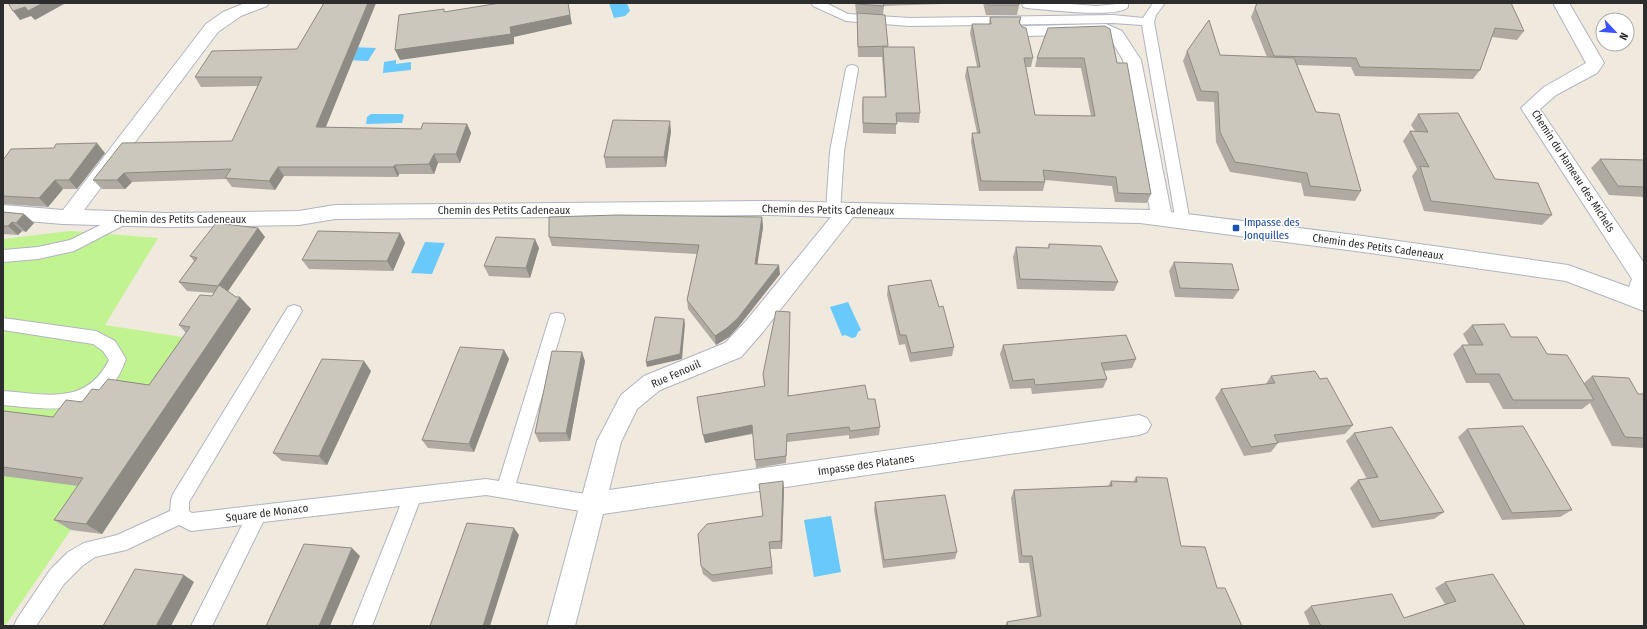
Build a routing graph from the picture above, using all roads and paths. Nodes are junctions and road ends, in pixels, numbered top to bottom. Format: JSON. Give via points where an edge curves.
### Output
{"nodes":[{"id":1,"x":261,"y":3,"type":"edge"},
{"id":2,"x":817,"y":3,"type":"edge"},
{"id":3,"x":1106,"y":3,"type":"edge"},
{"id":4,"x":1159,"y":3,"type":"edge"},
{"id":5,"x":1561,"y":3,"type":"edge"},
{"id":6,"x":1027,"y":4,"type":"edge"},
{"id":7,"x":1122,"y":5,"type":"edge"},
{"id":8,"x":1149,"y":18,"type":"junction"},
{"id":9,"x":1026,"y":31,"type":"edge"},
{"id":10,"x":852,"y":69,"type":"dead end"},
{"id":11,"x":840,"y":211,"type":"junction"},
{"id":12,"x":3,"y":212,"type":"edge"},
{"id":13,"x":68,"y":217,"type":"junction"},
{"id":14,"x":123,"y":219,"type":"junction"},
{"id":15,"x":1162,"y":219,"type":"junction"},
{"id":16,"x":1183,"y":222,"type":"junction"},
{"id":17,"x":3,"y":256,"type":"edge"},
{"id":18,"x":1640,"y":301,"type":"edge"},
{"id":19,"x":294,"y":311,"type":"dead end"},
{"id":20,"x":557,"y":319,"type":"dead end"},
{"id":21,"x":3,"y":324,"type":"edge"},
{"id":22,"x":3,"y":398,"type":"edge"},
{"id":23,"x":1140,"y":425,"type":"dead end"},
{"id":24,"x":505,"y":490,"type":"junction"},
{"id":25,"x":413,"y":496,"type":"junction"},
{"id":26,"x":592,"y":504,"type":"junction"},
{"id":27,"x":257,"y":514,"type":"junction"},
{"id":28,"x":179,"y":516,"type":"junction"},
{"id":29,"x":24,"y":626,"type":"edge"},
{"id":30,"x":201,"y":626,"type":"edge"},
{"id":31,"x":362,"y":626,"type":"edge"},
{"id":32,"x":561,"y":626,"type":"edge"}],
"edges":[{"from":1,"to":13,"type":"street","via":[[238,10],[212,28]]},
{"from":2,"to":8,"type":"lane","via":[[846,17],[909,22]]},
{"from":3,"to":7,"type":"lane"},
{"from":4,"to":8,"type":"lane"},
{"from":5,"to":18,"type":"street","name":"Chemin du Hameau des Michels","via":[[1595,63],[1591,69],[1550,91],[1530,108],[1643,278]]},
{"from":6,"to":7,"type":"lane","via":[[1096,10]]},
{"from":7,"to":8,"type":"lane"},
{"from":8,"to":16,"type":"lane"},
{"from":9,"to":15,"type":"street","via":[[1106,29],[1116,35],[1132,60]]},
{"from":10,"to":11,"type":"lane","via":[[843,107],[837,151]]},
{"from":11,"to":14,"type":"street","name":"Chemin des Petits Cadeneaux","via":[[762,208],[343,212],[300,218]]},
{"from":11,"to":15,"type":"street","name":"Chemin des Petits Cadeneaux","via":[[1140,216]]},
{"from":11,"to":26,"type":"street","name":"Rue Fenouil","via":[[754,327],[733,350],[652,384],[629,402],[609,441]]},
{"from":12,"to":13,"type":"street","name":"Chemin des Petits Cadeneaux"},
{"from":13,"to":14,"type":"street","name":"Chemin des Petits Cadeneaux"},
{"from":14,"to":17,"type":"lane","via":[[74,245],[38,253]]},
{"from":15,"to":16,"type":"street","name":"Chemin des Petits Cadeneaux"},
{"from":16,"to":18,"type":"street","name":"Chemin des Petits Cadeneaux","via":[[1363,244],[1568,274]]},
{"from":19,"to":28,"type":"lane","via":[[180,500]]},
{"from":20,"to":24,"type":"lane"},
{"from":21,"to":22,"type":"lane","via":[[96,338],[109,346],[118,359],[112,375],[100,388],[81,399],[63,402]]},
{"from":23,"to":26,"type":"street","name":"Impasse des Platanes"},
{"from":24,"to":25,"type":"lane","name":"Square de Monaco","via":[[486,487]]},
{"from":24,"to":26,"type":"lane","name":"Square de Monaco"},
{"from":25,"to":27,"type":"lane","name":"Square de Monaco"},
{"from":25,"to":31,"type":"lane"},
{"from":26,"to":32,"type":"street","name":"Rue Fenouil"},
{"from":27,"to":28,"type":"lane","name":"Square de Monaco","via":[[191,522]]},
{"from":27,"to":30,"type":"lane"},
{"from":28,"to":29,"type":"lane","via":[[119,544],[91,550],[74,559],[57,577]]}]}
